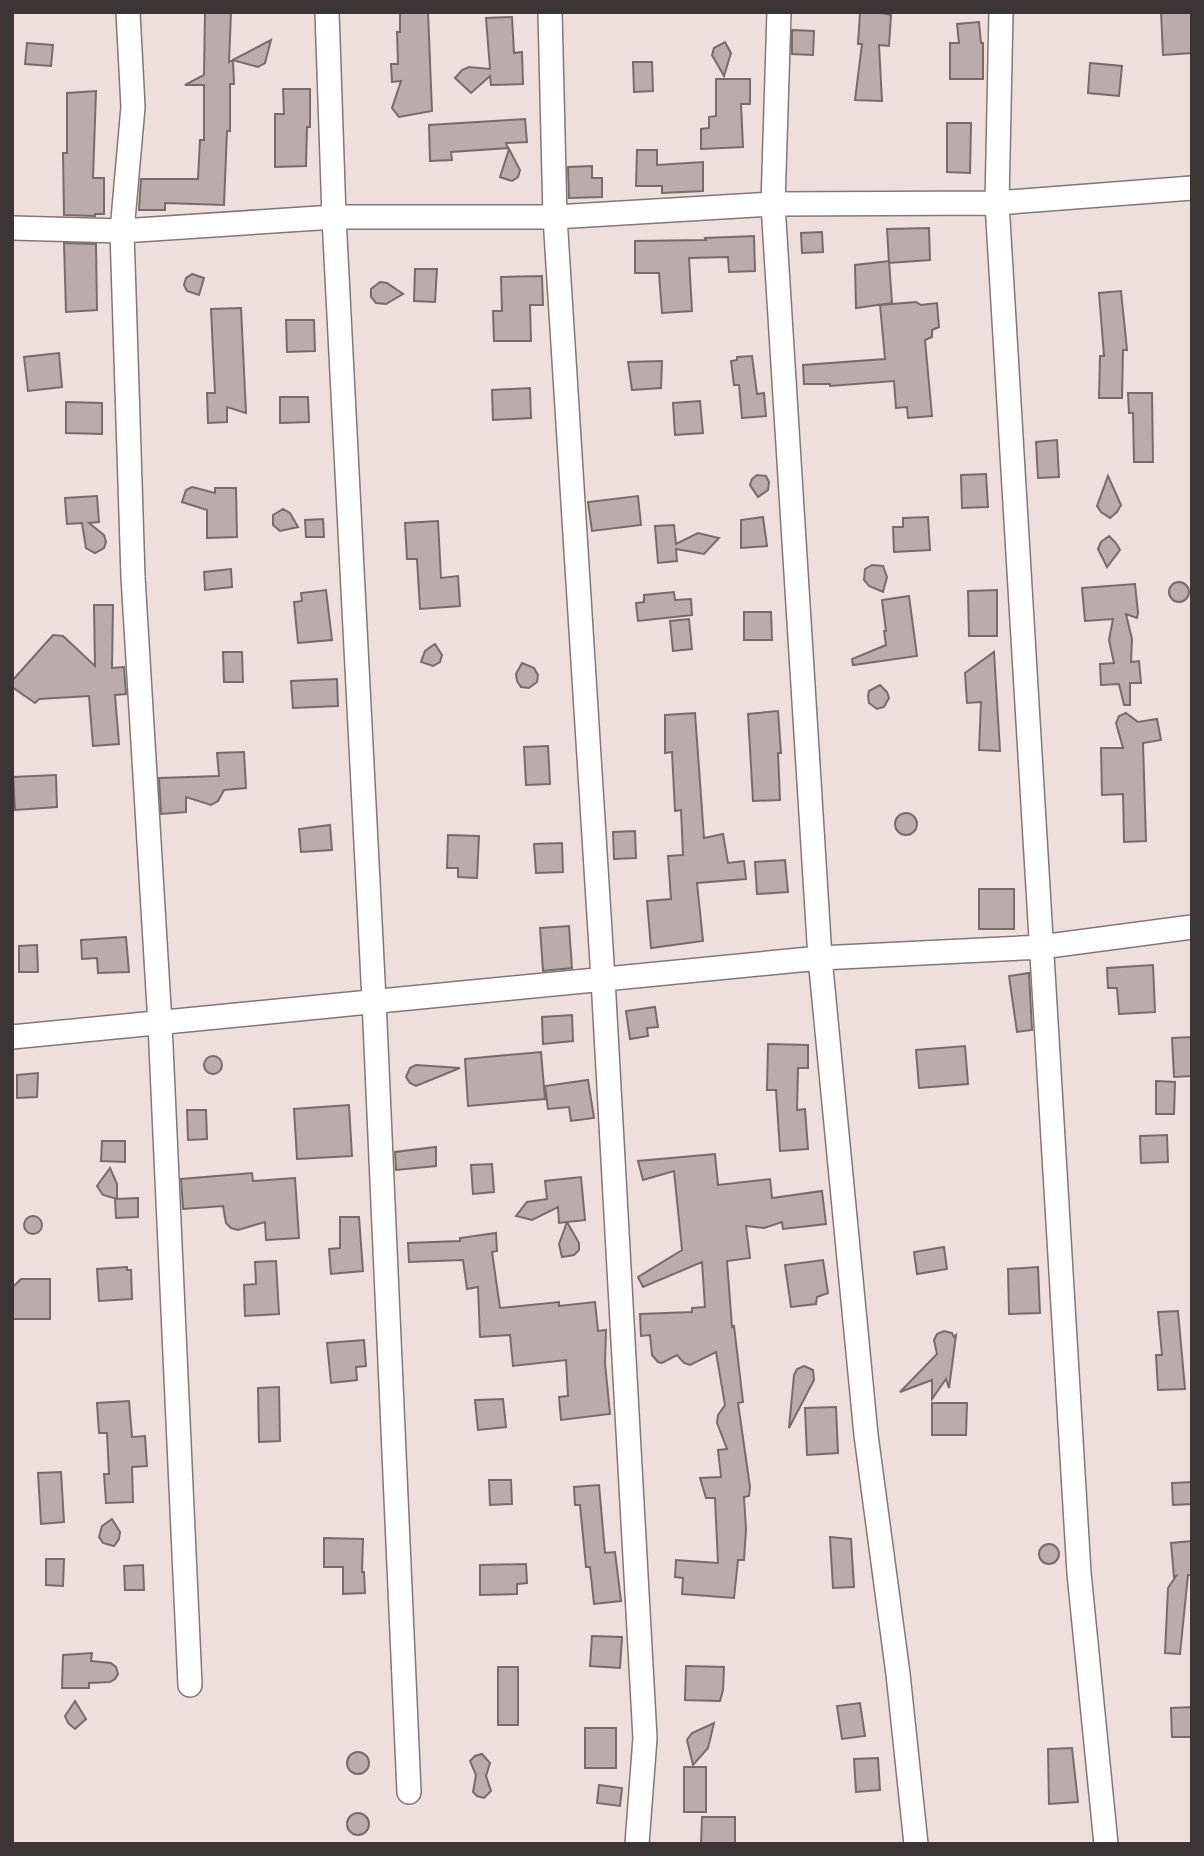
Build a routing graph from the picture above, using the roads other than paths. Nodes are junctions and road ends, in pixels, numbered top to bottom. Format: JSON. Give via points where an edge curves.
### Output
{"nodes":[{"id":1,"x":128,"y":12,"type":"edge"},
{"id":2,"x":327,"y":12,"type":"edge"},
{"id":3,"x":550,"y":12,"type":"edge"},
{"id":4,"x":779,"y":12,"type":"edge"},
{"id":5,"x":1001,"y":12,"type":"edge"},
{"id":6,"x":1192,"y":188,"type":"edge"},
{"id":7,"x":997,"y":202,"type":"junction"},
{"id":8,"x":773,"y":204,"type":"junction"},
{"id":9,"x":334,"y":217,"type":"junction"},
{"id":10,"x":555,"y":217,"type":"junction"},
{"id":11,"x":12,"y":228,"type":"edge"},
{"id":12,"x":122,"y":231,"type":"junction"},
{"id":13,"x":1192,"y":927,"type":"edge"},
{"id":14,"x":1041,"y":947,"type":"junction"},
{"id":15,"x":820,"y":958,"type":"junction"},
{"id":16,"x":603,"y":979,"type":"junction"},
{"id":17,"x":374,"y":1000,"type":"junction"},
{"id":18,"x":160,"y":1024,"type":"junction"},
{"id":19,"x":12,"y":1037,"type":"edge"},
{"id":20,"x":190,"y":1685,"type":"dead end"},
{"id":21,"x":409,"y":1792,"type":"dead end"},
{"id":22,"x":637,"y":1844,"type":"edge"},
{"id":23,"x":916,"y":1844,"type":"edge"},
{"id":24,"x":1106,"y":1844,"type":"edge"}],
"edges":[{"from":1,"to":12,"type":"street","via":[[134,107]]},
{"from":2,"to":9,"type":"street"},
{"from":3,"to":10,"type":"street"},
{"from":4,"to":8,"type":"street"},
{"from":5,"to":7,"type":"street"},
{"from":6,"to":7,"type":"street"},
{"from":7,"to":8,"type":"street"},
{"from":7,"to":14,"type":"street"},
{"from":8,"to":10,"type":"street"},
{"from":8,"to":15,"type":"street"},
{"from":9,"to":10,"type":"street"},
{"from":9,"to":12,"type":"street"},
{"from":9,"to":17,"type":"street"},
{"from":10,"to":16,"type":"street"},
{"from":11,"to":12,"type":"street"},
{"from":12,"to":18,"type":"street","via":[[133,578]]},
{"from":13,"to":14,"type":"street"},
{"from":14,"to":15,"type":"street"},
{"from":14,"to":24,"type":"street","via":[[1079,1573]]},
{"from":15,"to":16,"type":"street"},
{"from":15,"to":23,"type":"street","via":[[866,1435]]},
{"from":16,"to":17,"type":"street"},
{"from":16,"to":22,"type":"street","via":[[645,1738]]},
{"from":17,"to":18,"type":"street"},
{"from":17,"to":21,"type":"street"},
{"from":18,"to":19,"type":"street"},
{"from":18,"to":20,"type":"street"}]}
